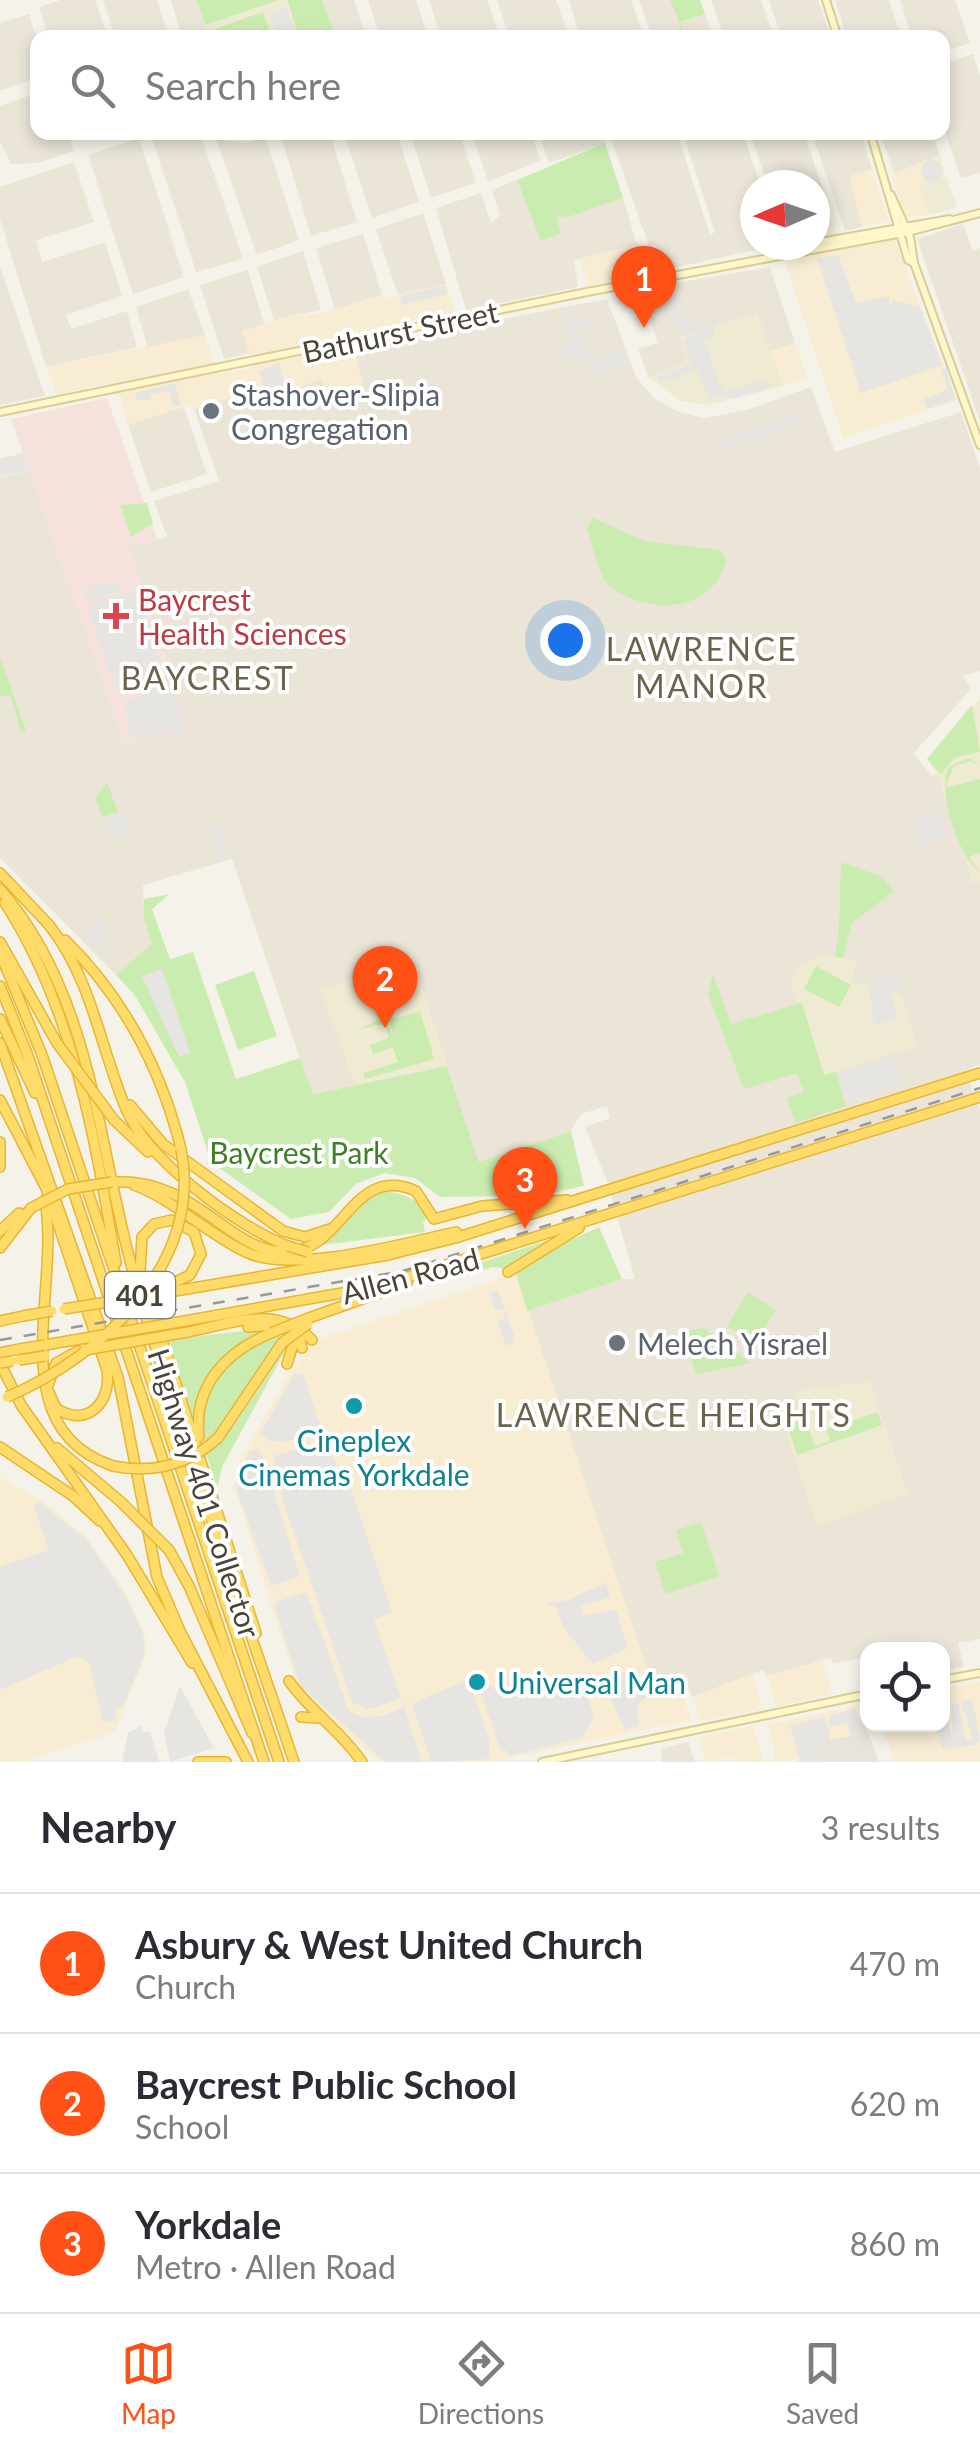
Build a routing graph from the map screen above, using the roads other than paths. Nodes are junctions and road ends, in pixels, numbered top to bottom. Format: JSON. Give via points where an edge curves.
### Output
{"nodes":[{"id":1,"x":826,"y":0,"type":"edge"},
{"id":2,"x":835,"y":30,"type":"edge"},
{"id":3,"x":873,"y":140,"type":"edge"},
{"id":4,"x":980,"y":213,"type":"edge"},
{"id":5,"x":903,"y":229,"type":"junction"},
{"id":6,"x":830,"y":241,"type":"edge"},
{"id":7,"x":830,"y":244,"type":"edge"},
{"id":8,"x":751,"y":260,"type":"edge"},
{"id":9,"x":0,"y":412,"type":"edge"},
{"id":10,"x":980,"y":445,"type":"edge"},
{"id":11,"x":0,"y":873,"type":"edge"},
{"id":12,"x":0,"y":892,"type":"edge"},
{"id":13,"x":49,"y":925,"type":"junction"},
{"id":14,"x":0,"y":942,"type":"edge"},
{"id":15,"x":0,"y":953,"type":"edge"},
{"id":16,"x":0,"y":986,"type":"edge"},
{"id":17,"x":0,"y":1019,"type":"edge"},
{"id":18,"x":0,"y":1043,"type":"edge"},
{"id":19,"x":980,"y":1072,"type":"edge"},
{"id":20,"x":115,"y":1076,"type":"junction"},
{"id":21,"x":0,"y":1100,"type":"edge"},
{"id":22,"x":980,"y":1100,"type":"edge"},
{"id":23,"x":0,"y":1142,"type":"edge"},
{"id":24,"x":58,"y":1147,"type":"junction"},
{"id":25,"x":35,"y":1164,"type":"junction"},
{"id":26,"x":0,"y":1167,"type":"edge"},
{"id":27,"x":129,"y":1182,"type":"junction"},
{"id":28,"x":195,"y":1186,"type":"junction"},
{"id":29,"x":589,"y":1198,"type":"junction"},
{"id":30,"x":31,"y":1208,"type":"junction"},
{"id":31,"x":344,"y":1215,"type":"junction"},
{"id":32,"x":590,"y":1222,"type":"junction"},
{"id":33,"x":0,"y":1231,"type":"edge"},
{"id":34,"x":421,"y":1244,"type":"junction"},
{"id":35,"x":0,"y":1248,"type":"edge"},
{"id":36,"x":358,"y":1250,"type":"junction"},
{"id":37,"x":431,"y":1272,"type":"junction"},
{"id":38,"x":508,"y":1272,"type":"dead end"},
{"id":39,"x":168,"y":1289,"type":"junction"},
{"id":40,"x":120,"y":1290,"type":"junction"},
{"id":41,"x":1,"y":1321,"type":"edge"},
{"id":42,"x":304,"y":1322,"type":"junction"},
{"id":43,"x":180,"y":1328,"type":"junction"},
{"id":44,"x":195,"y":1331,"type":"junction"},
{"id":45,"x":312,"y":1340,"type":"dead end"},
{"id":46,"x":76,"y":1346,"type":"junction"},
{"id":47,"x":302,"y":1348,"type":"dead end"},
{"id":48,"x":12,"y":1355,"type":"edge"},
{"id":49,"x":0,"y":1363,"type":"edge"},
{"id":50,"x":288,"y":1364,"type":"dead end"},
{"id":51,"x":4,"y":1398,"type":"edge"},
{"id":52,"x":40,"y":1433,"type":"junction"},
{"id":53,"x":0,"y":1447,"type":"edge"},
{"id":54,"x":207,"y":1474,"type":"junction"},
{"id":55,"x":127,"y":1554,"type":"junction"},
{"id":56,"x":980,"y":1673,"type":"edge"},
{"id":57,"x":950,"y":1679,"type":"edge"},
{"id":58,"x":289,"y":1680,"type":"dead end"},
{"id":59,"x":207,"y":1682,"type":"junction"},
{"id":60,"x":860,"y":1696,"type":"edge"},
{"id":61,"x":276,"y":1708,"type":"junction"},
{"id":62,"x":300,"y":1717,"type":"dead end"},
{"id":63,"x":337,"y":1731,"type":"junction"},
{"id":64,"x":256,"y":1738,"type":"junction"},
{"id":65,"x":198,"y":1762,"type":"edge"},
{"id":66,"x":226,"y":1762,"type":"edge"},
{"id":67,"x":248,"y":1762,"type":"edge"},
{"id":68,"x":264,"y":1762,"type":"edge"},
{"id":69,"x":280,"y":1762,"type":"edge"},
{"id":70,"x":294,"y":1762,"type":"edge"},
{"id":71,"x":362,"y":1762,"type":"edge"},
{"id":72,"x":542,"y":1762,"type":"edge"}],
"edges":[{"from":1,"to":2,"type":"main road"},
{"from":3,"to":5,"type":"main road"},
{"from":4,"to":5,"type":"main road","name":"Bathurst Street"},
{"from":5,"to":6,"type":"main road","name":"Bathurst Street"},
{"from":5,"to":7,"type":"main road","name":"Bathurst Street"},
{"from":5,"to":10,"type":"main road"},
{"from":8,"to":9,"type":"main road","name":"Bathurst Street"},
{"from":11,"to":13,"type":"highway"},
{"from":12,"to":40,"type":"highway","via":[[65,1024]]},
{"from":12,"to":61,"type":"highway","name":"Highway 401 Collector","number":"401","via":[[38,942],[76,1026],[138,1289]]},
{"from":13,"to":20,"type":"highway","via":[[78,971]]},
{"from":13,"to":51,"type":"highway","bridge":true,"via":[[130,1020],[162,1084],[181,1149],[183,1212],[168,1259],[121,1317]]},
{"from":14,"to":28,"type":"highway","bridge":true,"via":[[57,1043],[114,1120]]},
{"from":15,"to":40,"type":"highway","number":"401","via":[[37,1042]]},
{"from":16,"to":24,"type":"highway","number":"401"},
{"from":17,"to":24,"type":"highway"},
{"from":18,"to":59,"type":"highway","name":"Highway 401 Collector","number":"401","via":[[118,1376],[157,1576]]},
{"from":19,"to":29,"type":"highway","name":"Allen Road"},
{"from":20,"to":28,"type":"highway","via":[[140,1133]]},
{"from":20,"to":31,"type":"highway","via":[[134,1112],[163,1144],[284,1231],[318,1235]]},
{"from":21,"to":25,"type":"highway"},
{"from":22,"to":32,"type":"highway","name":"Allen Road"},
{"from":23,"to":26,"type":"highway"},
{"from":24,"to":64,"type":"highway","number":"401"},
{"from":25,"to":42,"type":"highway","bridge":true,"via":[[49,1236],[31,1354],[34,1387],[65,1441],[113,1466],[166,1466],[190,1458],[218,1438],[282,1343]]},
{"from":25,"to":46,"type":"highway","via":[[108,1374],[102,1403],[74,1416],[53,1404],[47,1382],[56,1362]]},
{"from":27,"to":30,"type":"highway","bridge":true,"via":[[68,1189]]},
{"from":27,"to":31,"type":"highway","via":[[176,1192],[275,1251],[313,1246]]},
{"from":27,"to":36,"type":"highway","via":[[259,1257],[295,1261]]},
{"from":28,"to":36,"type":"highway","bridge":true,"via":[[288,1246]]},
{"from":29,"to":31,"type":"highway","via":[[482,1206],[434,1219],[416,1191],[387,1186],[365,1192]]},
{"from":29,"to":34,"type":"highway","name":"Allen Road"},
{"from":30,"to":33,"type":"highway"},
{"from":30,"to":35,"type":"highway"},
{"from":32,"to":37,"type":"highway","name":"Allen Road"},
{"from":32,"to":38,"type":"highway"},
{"from":34,"to":36,"type":"highway"},
{"from":34,"to":39,"type":"highway","name":"Allen Road"},
{"from":37,"to":42,"type":"highway"},
{"from":37,"to":43,"type":"highway","name":"Allen Road"},
{"from":39,"to":41,"type":"highway","name":"Allen Road","bridge":true},
{"from":39,"to":54,"type":"highway","via":[[190,1275],[200,1258],[194,1232],[172,1220],[144,1232],[138,1262]]},
{"from":40,"to":69,"type":"highway","number":"401"},
{"from":42,"to":44,"type":"highway","via":[[267,1318]]},
{"from":42,"to":45,"type":"highway"},
{"from":42,"to":47,"type":"highway"},
{"from":42,"to":54,"type":"highway","bridge":true,"via":[[228,1357],[206,1388],[198,1430]]},
{"from":43,"to":44,"type":"highway"},
{"from":43,"to":46,"type":"highway","bridge":true},
{"from":44,"to":50,"type":"highway","via":[[284,1326],[294,1342]]},
{"from":46,"to":48,"type":"highway","bridge":true},
{"from":48,"to":49,"type":"highway","bridge":true},
{"from":49,"to":52,"type":"highway"},
{"from":52,"to":55,"type":"highway"},
{"from":52,"to":64,"type":"highway","bridge":true,"via":[[168,1550]]},
{"from":53,"to":55,"type":"highway","via":[[86,1507]]},
{"from":54,"to":61,"type":"highway"},
{"from":55,"to":59,"type":"highway"},
{"from":56,"to":57,"type":"main road"},
{"from":58,"to":63,"type":"highway"},
{"from":59,"to":67,"type":"highway","name":"Highway 401 Collector","number":"401"},
{"from":60,"to":72,"type":"main road"},
{"from":61,"to":70,"type":"highway","name":"Highway 401 Collector","number":"401"},
{"from":62,"to":63,"type":"highway","via":[[313,1714]]},
{"from":63,"to":71,"type":"highway"},
{"from":64,"to":68,"type":"highway","number":"401"},
{"from":65,"to":66,"type":"highway"}]}
